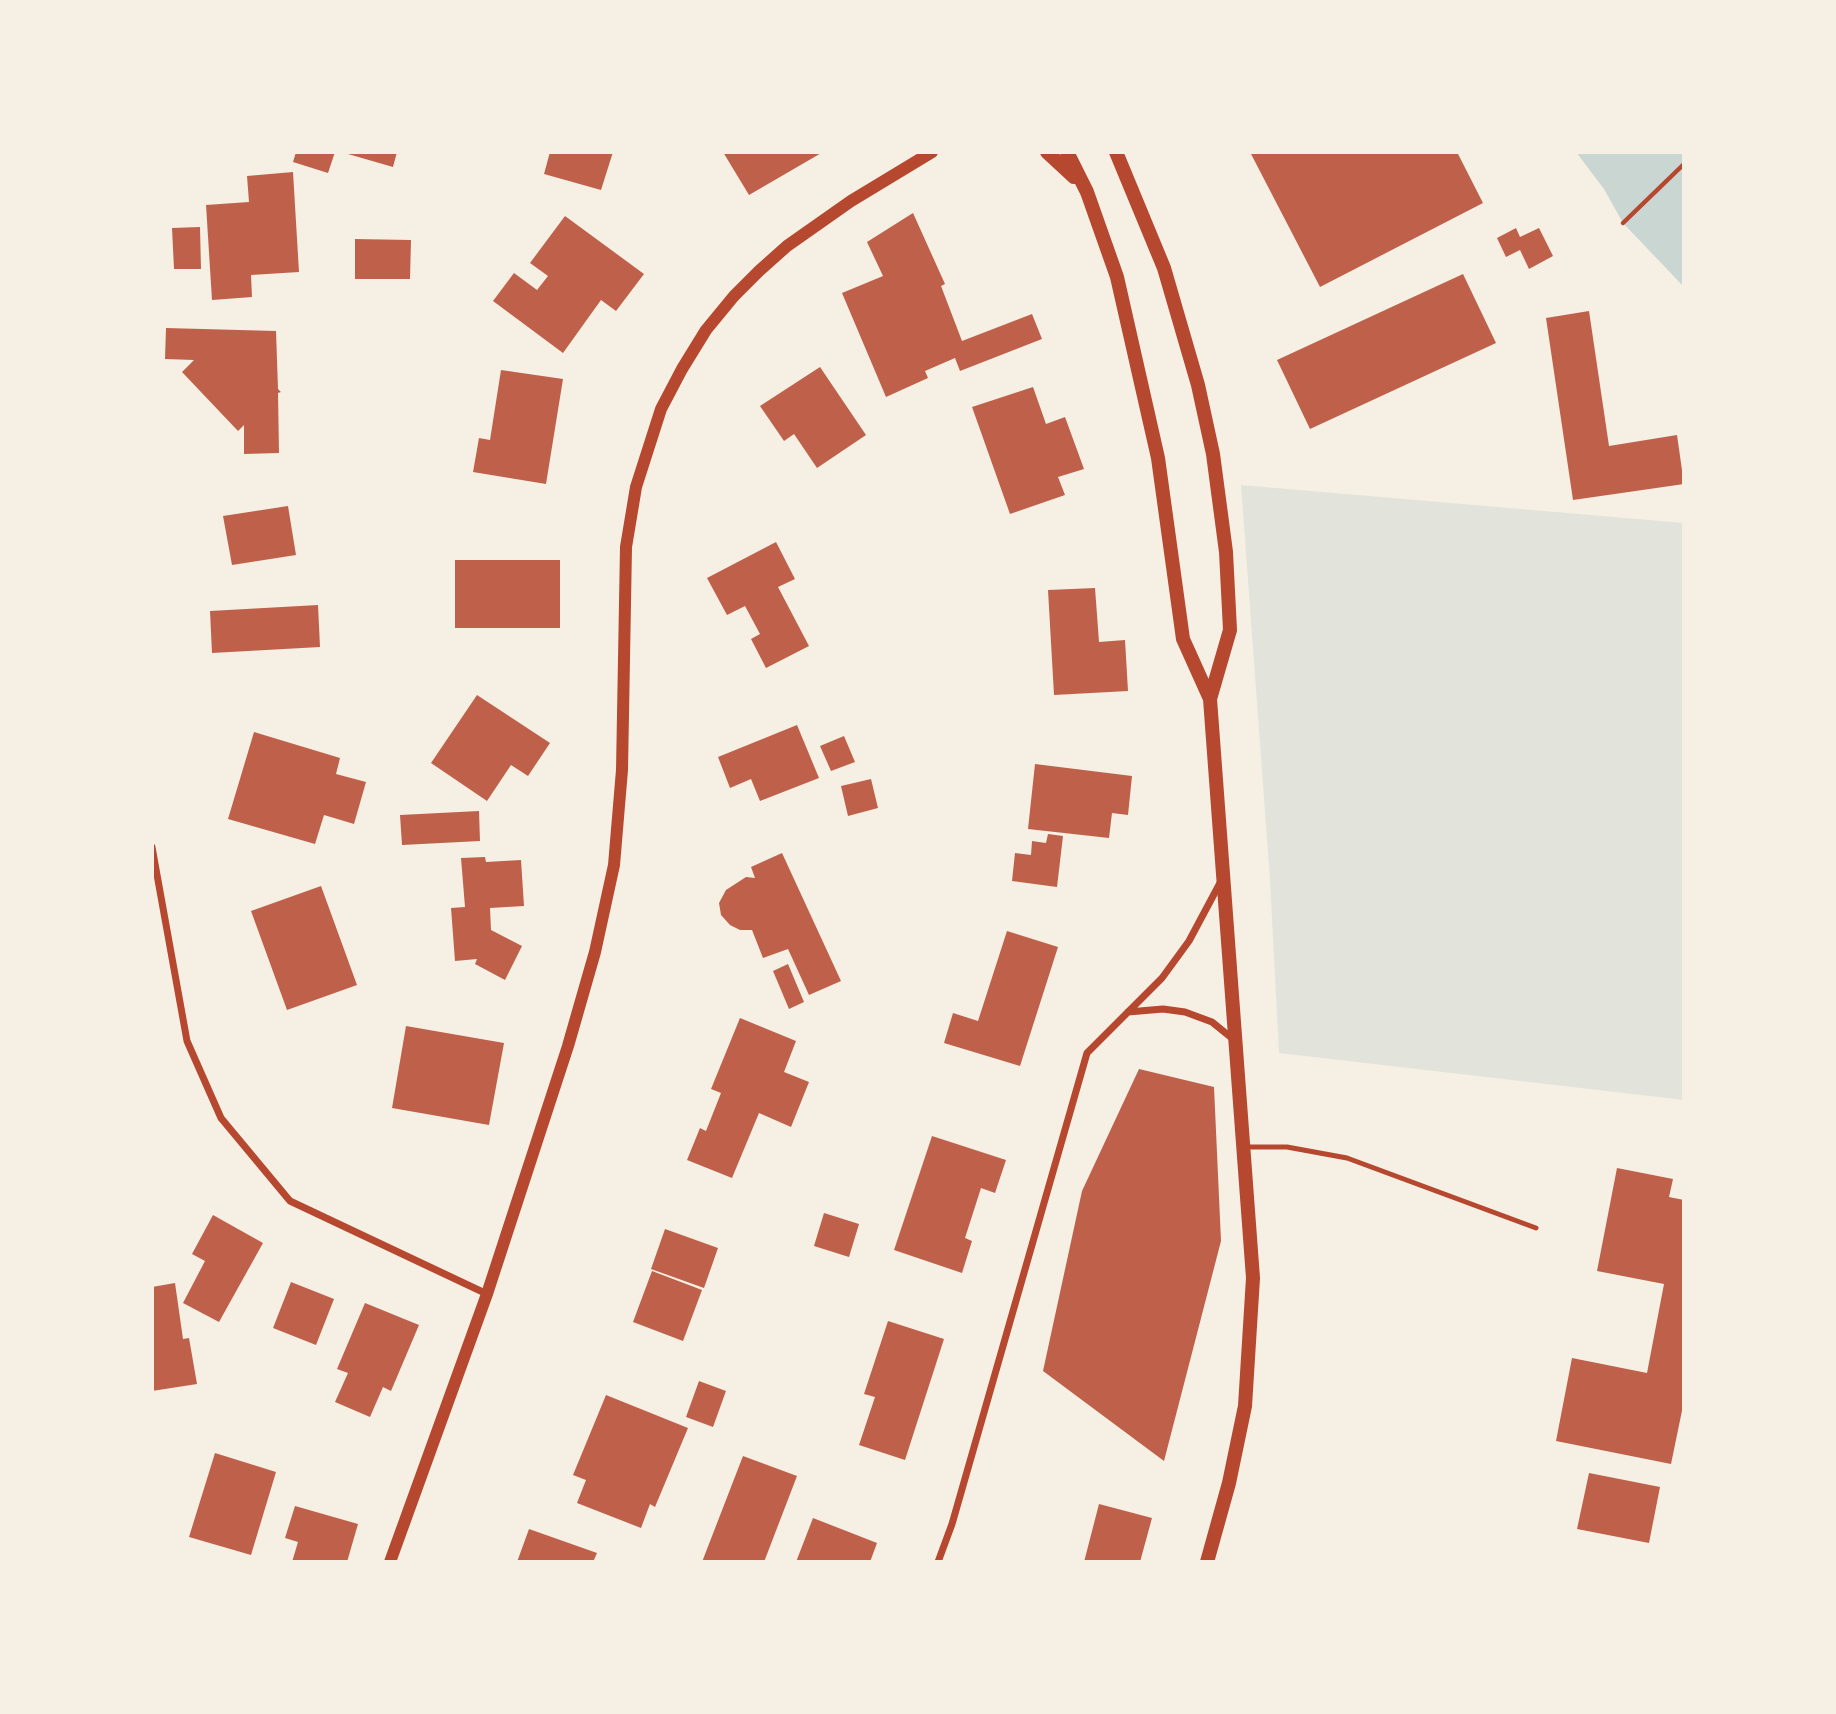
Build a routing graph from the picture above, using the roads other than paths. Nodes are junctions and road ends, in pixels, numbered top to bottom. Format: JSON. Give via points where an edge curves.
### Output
{"nodes":[{"id":1,"x":932,"y":152,"type":"edge"},
{"id":2,"x":1047,"y":152,"type":"edge"},
{"id":3,"x":1067,"y":152,"type":"edge"},
{"id":4,"x":1116,"y":152,"type":"edge"},
{"id":5,"x":1087,"y":191,"type":"junction"},
{"id":6,"x":1210,"y":699,"type":"junction"},
{"id":7,"x":152,"y":846,"type":"edge"},
{"id":8,"x":1223,"y":880,"type":"junction"},
{"id":9,"x":1127,"y":1012,"type":"junction"},
{"id":10,"x":1233,"y":1039,"type":"junction"},
{"id":11,"x":1243,"y":1147,"type":"junction"},
{"id":12,"x":1536,"y":1228,"type":"dead end"},
{"id":13,"x":486,"y":1294,"type":"junction"},
{"id":14,"x":390,"y":1562,"type":"edge"},
{"id":15,"x":938,"y":1562,"type":"edge"},
{"id":16,"x":1207,"y":1562,"type":"edge"}],
"edges":[{"from":1,"to":13,"type":"street","via":[[851,201],[759,271],[706,330],[661,409],[636,487],[626,547],[622,770],[614,866],[568,1046]]},
{"from":2,"to":5,"type":"main road"},
{"from":3,"to":5,"type":"main road"},
{"from":4,"to":6,"type":"main road","via":[[1164,268],[1213,454],[1226,552],[1230,630]]},
{"from":5,"to":6,"type":"main road","via":[[1117,277],[1144,390],[1183,639]]},
{"from":6,"to":8,"type":"main road"},
{"from":7,"to":13,"type":"street","via":[[187,1041],[221,1118],[290,1201]]},
{"from":8,"to":9,"type":"street","via":[[1189,941],[1162,978]]},
{"from":8,"to":10,"type":"main road"},
{"from":9,"to":10,"type":"street","via":[[1185,1012],[1212,1022]]},
{"from":9,"to":15,"type":"street","via":[[1087,1054]]},
{"from":10,"to":11,"type":"main road"},
{"from":11,"to":12,"type":"lane","via":[[1287,1147],[1347,1158]]},
{"from":11,"to":16,"type":"main road","via":[[1253,1278],[1245,1406]]},
{"from":13,"to":14,"type":"street"}]}
